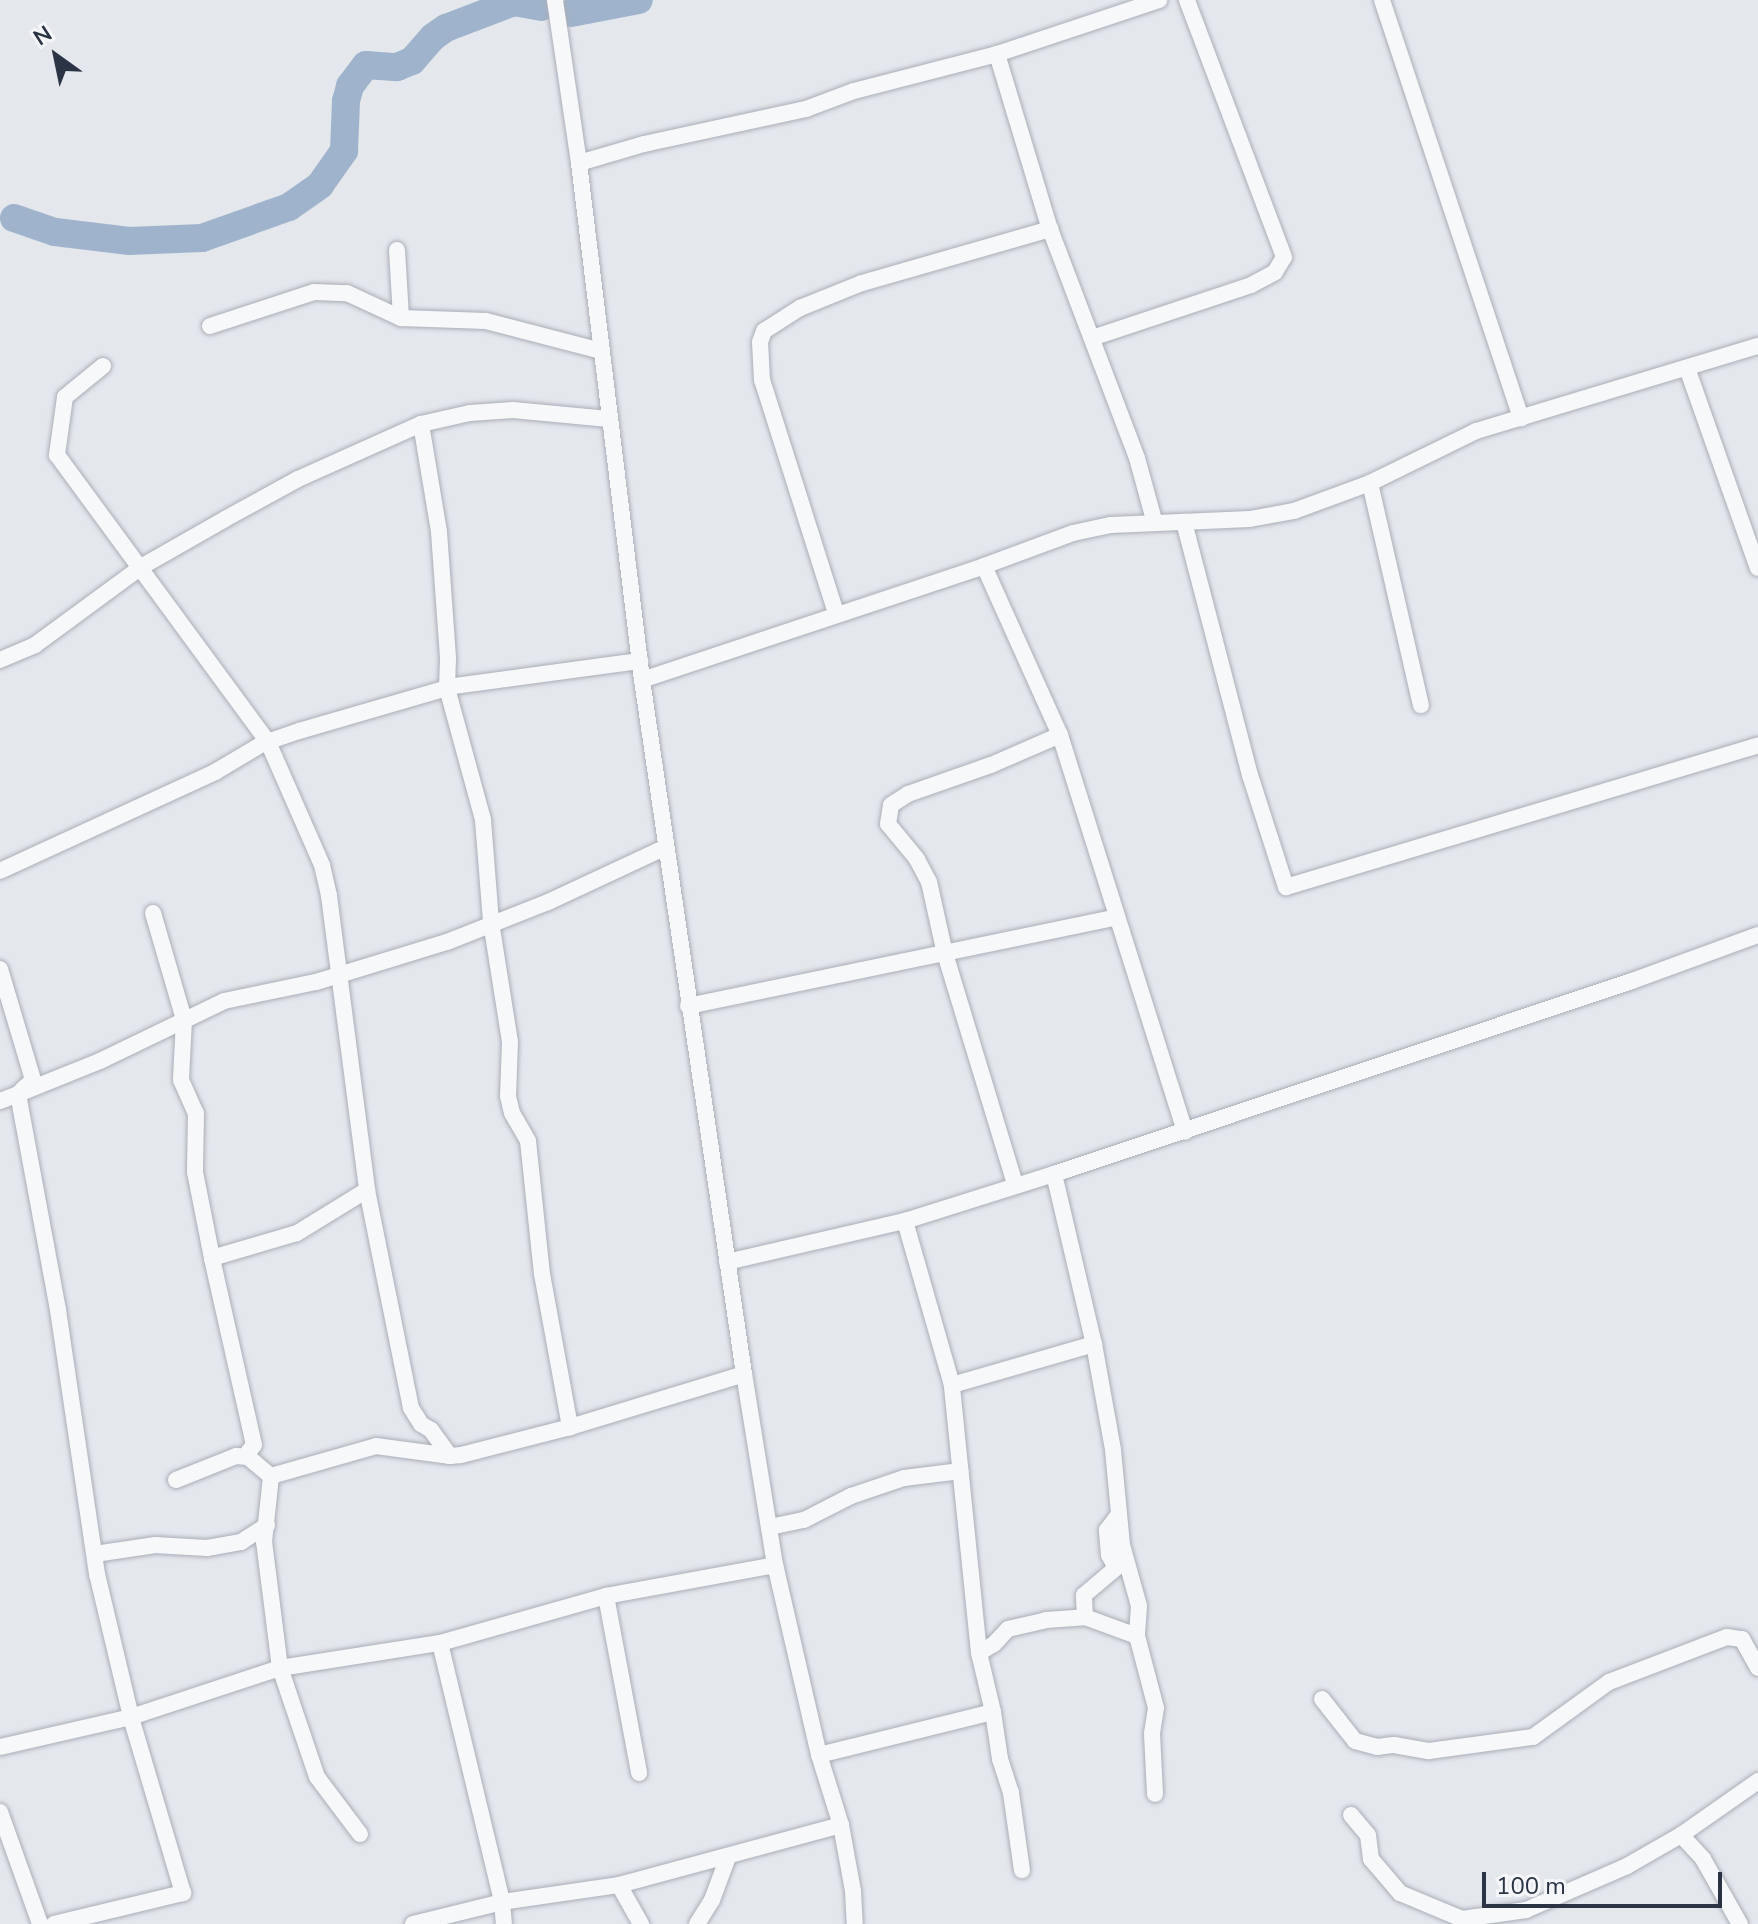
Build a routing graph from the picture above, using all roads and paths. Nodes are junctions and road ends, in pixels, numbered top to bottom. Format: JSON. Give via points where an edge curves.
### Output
{"nodes":[{"id":1,"x":555,"y":0,"type":"edge"},
{"id":2,"x":1159,"y":0,"type":"edge"},
{"id":3,"x":1187,"y":0,"type":"edge"},
{"id":4,"x":1382,"y":0,"type":"edge"},
{"id":5,"x":997,"y":54,"type":"junction"},
{"id":6,"x":579,"y":163,"type":"junction"},
{"id":7,"x":1050,"y":229,"type":"junction"},
{"id":8,"x":397,"y":250,"type":"dead end"},
{"id":9,"x":401,"y":318,"type":"junction"},
{"id":10,"x":210,"y":326,"type":"dead end"},
{"id":11,"x":1092,"y":338,"type":"junction"},
{"id":12,"x":1758,"y":346,"type":"edge"},
{"id":13,"x":601,"y":351,"type":"junction"},
{"id":14,"x":103,"y":366,"type":"dead end"},
{"id":15,"x":1687,"y":368,"type":"junction"},
{"id":16,"x":1521,"y":418,"type":"junction"},
{"id":17,"x":609,"y":419,"type":"junction"},
{"id":18,"x":421,"y":424,"type":"junction"},
{"id":19,"x":1370,"y":483,"type":"junction"},
{"id":20,"x":1154,"y":520,"type":"junction"},
{"id":21,"x":1184,"y":522,"type":"junction"},
{"id":22,"x":984,"y":566,"type":"junction"},
{"id":23,"x":141,"y":567,"type":"junction"},
{"id":24,"x":1758,"y":568,"type":"edge"},
{"id":25,"x":836,"y":613,"type":"junction"},
{"id":26,"x":0,"y":660,"type":"edge"},
{"id":27,"x":640,"y":661,"type":"junction"},
{"id":28,"x":642,"y":680,"type":"junction"},
{"id":29,"x":447,"y":688,"type":"junction"},
{"id":30,"x":1421,"y":705,"type":"dead end"},
{"id":31,"x":1060,"y":735,"type":"junction"},
{"id":32,"x":268,"y":742,"type":"junction"},
{"id":33,"x":1758,"y":745,"type":"edge"},
{"id":34,"x":666,"y":847,"type":"junction"},
{"id":35,"x":0,"y":871,"type":"edge"},
{"id":36,"x":153,"y":913,"type":"dead end"},
{"id":37,"x":1117,"y":917,"type":"junction"},
{"id":38,"x":491,"y":922,"type":"junction"},
{"id":39,"x":1758,"y":935,"type":"edge"},
{"id":40,"x":945,"y":954,"type":"junction"},
{"id":41,"x":0,"y":969,"type":"edge"},
{"id":42,"x":337,"y":974,"type":"junction"},
{"id":43,"x":688,"y":1006,"type":"junction"},
{"id":44,"x":184,"y":1020,"type":"junction"},
{"id":45,"x":18,"y":1094,"type":"junction"},
{"id":46,"x":0,"y":1101,"type":"edge"},
{"id":47,"x":1185,"y":1132,"type":"junction"},
{"id":48,"x":1054,"y":1174,"type":"junction"},
{"id":49,"x":1015,"y":1184,"type":"junction"},
{"id":50,"x":367,"y":1190,"type":"junction"},
{"id":51,"x":905,"y":1221,"type":"junction"},
{"id":52,"x":212,"y":1258,"type":"junction"},
{"id":53,"x":727,"y":1262,"type":"junction"},
{"id":54,"x":1094,"y":1344,"type":"junction"},
{"id":55,"x":744,"y":1374,"type":"junction"},
{"id":56,"x":952,"y":1385,"type":"junction"},
{"id":57,"x":570,"y":1427,"type":"junction"},
{"id":58,"x":245,"y":1456,"type":"junction"},
{"id":59,"x":450,"y":1456,"type":"junction"},
{"id":60,"x":961,"y":1471,"type":"junction"},
{"id":61,"x":271,"y":1476,"type":"junction"},
{"id":62,"x":176,"y":1480,"type":"dead end"},
{"id":63,"x":1119,"y":1514,"type":"junction"},
{"id":64,"x":267,"y":1525,"type":"junction"},
{"id":65,"x":770,"y":1527,"type":"junction"},
{"id":66,"x":95,"y":1554,"type":"junction"},
{"id":67,"x":775,"y":1565,"type":"junction"},
{"id":68,"x":606,"y":1596,"type":"junction"},
{"id":69,"x":1085,"y":1617,"type":"junction"},
{"id":70,"x":1137,"y":1636,"type":"junction"},
{"id":71,"x":440,"y":1643,"type":"junction"},
{"id":72,"x":979,"y":1653,"type":"junction"},
{"id":73,"x":280,"y":1668,"type":"junction"},
{"id":74,"x":1758,"y":1668,"type":"edge"},
{"id":75,"x":1322,"y":1699,"type":"dead end"},
{"id":76,"x":993,"y":1712,"type":"junction"},
{"id":77,"x":131,"y":1717,"type":"junction"},
{"id":78,"x":0,"y":1747,"type":"edge"},
{"id":79,"x":819,"y":1755,"type":"junction"},
{"id":80,"x":639,"y":1773,"type":"dead end"},
{"id":81,"x":1758,"y":1781,"type":"edge"},
{"id":82,"x":1155,"y":1794,"type":"dead end"},
{"id":83,"x":0,"y":1812,"type":"edge"},
{"id":84,"x":1351,"y":1815,"type":"dead end"},
{"id":85,"x":841,"y":1825,"type":"junction"},
{"id":86,"x":360,"y":1834,"type":"dead end"},
{"id":87,"x":1681,"y":1835,"type":"junction"},
{"id":88,"x":728,"y":1857,"type":"junction"},
{"id":89,"x":1022,"y":1870,"type":"dead end"},
{"id":90,"x":619,"y":1885,"type":"junction"},
{"id":91,"x":502,"y":1902,"type":"junction"},
{"id":92,"x":40,"y":1924,"type":"edge"},
{"id":93,"x":54,"y":1924,"type":"edge"},
{"id":94,"x":413,"y":1924,"type":"edge"},
{"id":95,"x":504,"y":1924,"type":"edge"},
{"id":96,"x":641,"y":1924,"type":"edge"},
{"id":97,"x":697,"y":1924,"type":"edge"},
{"id":98,"x":855,"y":1924,"type":"edge"},
{"id":99,"x":1740,"y":1924,"type":"edge"}],
"edges":[{"from":1,"to":6,"type":"street"},
{"from":2,"to":5,"type":"street"},
{"from":3,"to":11,"type":"street","via":[[1284,257],[1275,272],[1251,285]]},
{"from":4,"to":16,"type":"street"},
{"from":5,"to":6,"type":"street","via":[[854,91],[806,109]]},
{"from":5,"to":7,"type":"street"},
{"from":6,"to":13,"type":"street"},
{"from":7,"to":11,"type":"street"},
{"from":7,"to":25,"type":"street","via":[[862,283],[800,308],[764,331],[762,380]]},
{"from":8,"to":9,"type":"street"},
{"from":9,"to":10,"type":"street","via":[[347,293],[314,292]]},
{"from":9,"to":13,"type":"street","via":[[486,321]]},
{"from":11,"to":20,"type":"street"},
{"from":12,"to":15,"type":"street"},
{"from":13,"to":17,"type":"street"},
{"from":14,"to":23,"type":"street","via":[[65,397],[57,455]]},
{"from":15,"to":16,"type":"street"},
{"from":15,"to":24,"type":"street"},
{"from":16,"to":19,"type":"street","via":[[1476,431]]},
{"from":17,"to":18,"type":"street","via":[[513,410]]},
{"from":17,"to":27,"type":"street"},
{"from":18,"to":23,"type":"street","via":[[298,479]]},
{"from":18,"to":29,"type":"street","via":[[439,532]]},
{"from":19,"to":21,"type":"street","via":[[1269,516]]},
{"from":19,"to":30,"type":"street"},
{"from":20,"to":21,"type":"street"},
{"from":20,"to":22,"type":"street","via":[[1073,533]]},
{"from":21,"to":33,"type":"street","via":[[1250,775],[1286,887]]},
{"from":22,"to":25,"type":"street"},
{"from":22,"to":31,"type":"street"},
{"from":23,"to":26,"type":"street","via":[[35,645]]},
{"from":23,"to":32,"type":"street"},
{"from":25,"to":28,"type":"street"},
{"from":27,"to":28,"type":"street"},
{"from":27,"to":29,"type":"street"},
{"from":28,"to":34,"type":"street"},
{"from":29,"to":32,"type":"street"},
{"from":29,"to":38,"type":"street","via":[[483,820]]},
{"from":31,"to":37,"type":"street"},
{"from":31,"to":40,"type":"street","via":[[931,784],[891,805],[888,824],[929,882]]},
{"from":32,"to":35,"type":"street","via":[[215,772]]},
{"from":32,"to":42,"type":"street","via":[[322,865]]},
{"from":34,"to":38,"type":"street","via":[[548,902]]},
{"from":34,"to":43,"type":"street"},
{"from":36,"to":44,"type":"street"},
{"from":37,"to":40,"type":"street"},
{"from":37,"to":47,"type":"street"},
{"from":38,"to":42,"type":"street","via":[[447,942]]},
{"from":38,"to":57,"type":"street","via":[[510,1042],[508,1096],[528,1141],[542,1274]]},
{"from":39,"to":47,"type":"street"},
{"from":40,"to":43,"type":"street"},
{"from":40,"to":49,"type":"street"},
{"from":41,"to":45,"type":"street","via":[[33,1080]]},
{"from":42,"to":44,"type":"street","via":[[224,1001]]},
{"from":42,"to":50,"type":"street"},
{"from":43,"to":53,"type":"street"},
{"from":44,"to":45,"type":"street"},
{"from":44,"to":52,"type":"street","via":[[181,1080],[196,1113],[195,1172]]},
{"from":45,"to":46,"type":"street"},
{"from":45,"to":66,"type":"street"},
{"from":47,"to":48,"type":"street"},
{"from":48,"to":49,"type":"street"},
{"from":48,"to":54,"type":"street"},
{"from":49,"to":51,"type":"street"},
{"from":50,"to":52,"type":"street","via":[[297,1233]]},
{"from":50,"to":59,"type":"street","via":[[411,1408]]},
{"from":51,"to":53,"type":"street"},
{"from":51,"to":56,"type":"street"},
{"from":52,"to":58,"type":"street","via":[[254,1445]]},
{"from":53,"to":55,"type":"street"},
{"from":54,"to":56,"type":"street"},
{"from":54,"to":63,"type":"street"},
{"from":55,"to":57,"type":"street"},
{"from":55,"to":65,"type":"street"},
{"from":56,"to":60,"type":"street"},
{"from":57,"to":59,"type":"street"},
{"from":58,"to":61,"type":"street"},
{"from":58,"to":62,"type":"street","via":[[214,1462]]},
{"from":59,"to":61,"type":"street","via":[[376,1446]]},
{"from":60,"to":65,"type":"street","via":[[904,1478],[804,1520]]},
{"from":60,"to":72,"type":"street"},
{"from":61,"to":64,"type":"street"},
{"from":63,"to":69,"type":"street","via":[[1107,1530],[1116,1568],[1084,1595]]},
{"from":63,"to":70,"type":"street","via":[[1139,1606]]},
{"from":64,"to":66,"type":"street","via":[[241,1542],[207,1548],[155,1545]]},
{"from":64,"to":73,"type":"street","via":[[264,1542]]},
{"from":65,"to":67,"type":"street"},
{"from":66,"to":77,"type":"street"},
{"from":67,"to":68,"type":"street"},
{"from":67,"to":79,"type":"street"},
{"from":68,"to":71,"type":"street"},
{"from":68,"to":80,"type":"street"},
{"from":69,"to":70,"type":"street"},
{"from":69,"to":72,"type":"street","via":[[1008,1629]]},
{"from":70,"to":82,"type":"street","via":[[1156,1708]]},
{"from":71,"to":73,"type":"street"},
{"from":71,"to":91,"type":"street"},
{"from":72,"to":76,"type":"street"},
{"from":73,"to":77,"type":"street"},
{"from":73,"to":86,"type":"street","via":[[317,1777]]},
{"from":74,"to":75,"type":"street","via":[[1742,1639],[1727,1637],[1609,1682],[1533,1737],[1429,1751],[1355,1741]]},
{"from":76,"to":79,"type":"street"},
{"from":76,"to":89,"type":"street"},
{"from":77,"to":78,"type":"street"},
{"from":77,"to":93,"type":"street","via":[[183,1893]]},
{"from":79,"to":85,"type":"street"},
{"from":81,"to":87,"type":"street"},
{"from":83,"to":92,"type":"street"},
{"from":84,"to":87,"type":"street","via":[[1368,1835],[1371,1859],[1400,1893],[1462,1919],[1537,1906]]},
{"from":85,"to":88,"type":"street"},
{"from":85,"to":98,"type":"street"},
{"from":87,"to":99,"type":"street","via":[[1703,1859]]},
{"from":88,"to":90,"type":"street"},
{"from":88,"to":97,"type":"street"},
{"from":90,"to":91,"type":"street"},
{"from":90,"to":96,"type":"street"},
{"from":91,"to":94,"type":"street"},
{"from":91,"to":95,"type":"street"}]}
